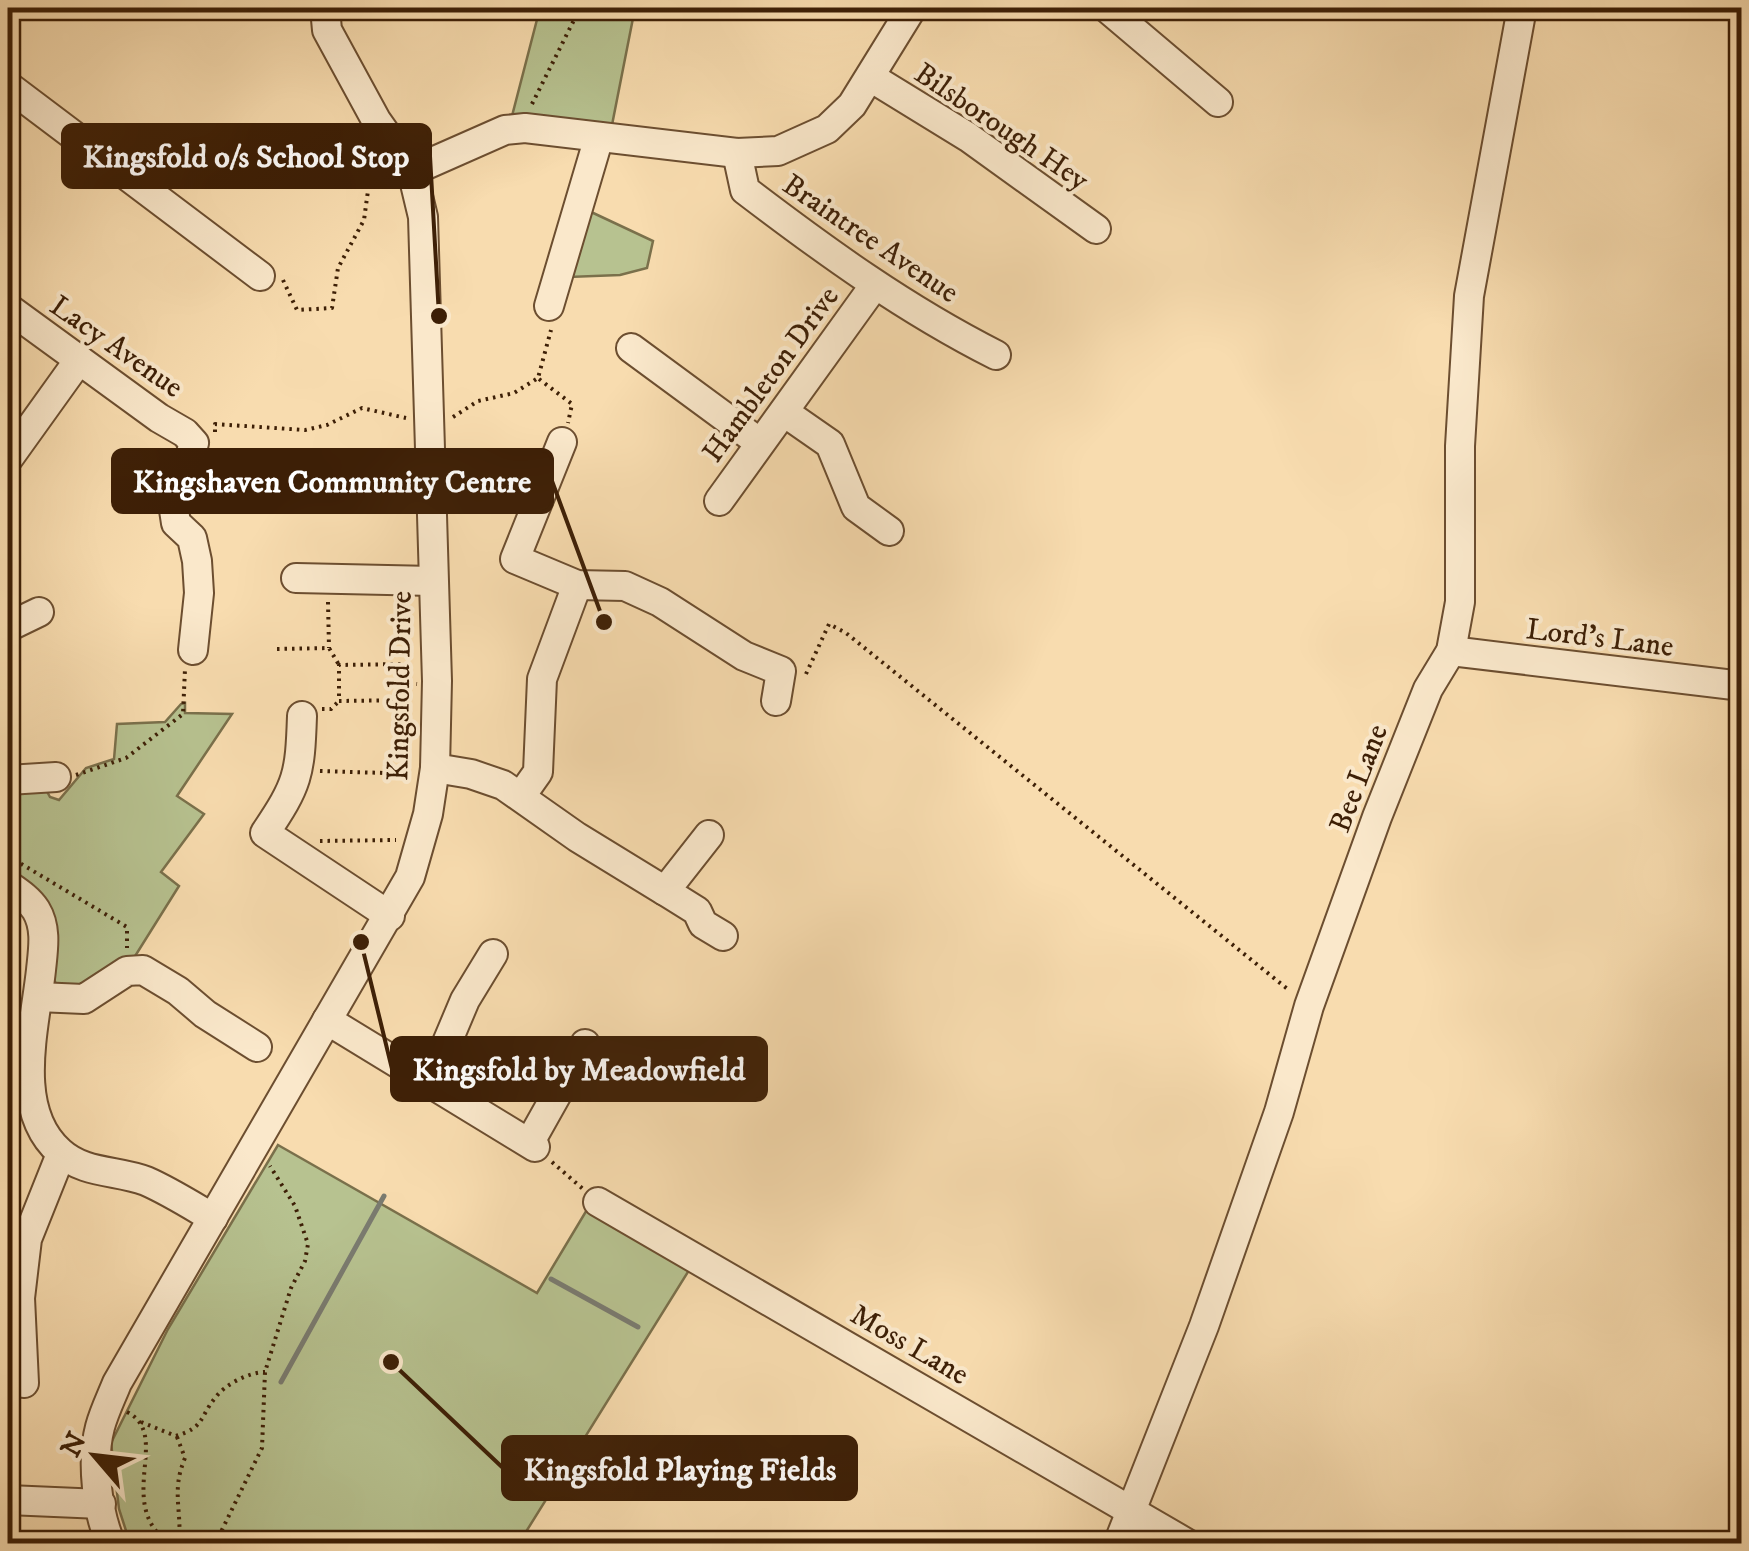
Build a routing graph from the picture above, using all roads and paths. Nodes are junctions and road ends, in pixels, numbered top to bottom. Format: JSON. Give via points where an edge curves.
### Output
{"nodes":[{"id":1,"x":325,"y":8,"type":"edge"},
{"id":2,"x":580,"y":8,"type":"edge"},
{"id":3,"x":912,"y":8,"type":"edge"},
{"id":4,"x":1107,"y":8,"type":"edge"},
{"id":5,"x":1522,"y":8,"type":"edge"},
{"id":6,"x":872,"y":78,"type":"junction"},
{"id":7,"x":8,"y":86,"type":"edge"},
{"id":8,"x":1218,"y":102,"type":"dead end"},
{"id":9,"x":376,"y":120,"type":"junction"},
{"id":10,"x":525,"y":128,"type":"junction"},
{"id":11,"x":599,"y":137,"type":"junction"},
{"id":12,"x":737,"y":153,"type":"junction"},
{"id":13,"x":412,"y":171,"type":"junction"},
{"id":14,"x":1096,"y":228,"type":"dead end"},
{"id":15,"x":260,"y":276,"type":"joint"},
{"id":16,"x":874,"y":286,"type":"junction"},
{"id":17,"x":546,"y":289,"type":"joint"},
{"id":18,"x":8,"y":308,"type":"edge"},
{"id":19,"x":631,"y":348,"type":"dead end"},
{"id":20,"x":996,"y":355,"type":"dead end"},
{"id":21,"x":79,"y":360,"type":"junction"},
{"id":22,"x":538,"y":378,"type":"junction"},
{"id":23,"x":784,"y":412,"type":"junction"},
{"id":24,"x":429,"y":427,"type":"junction"},
{"id":25,"x":202,"y":437,"type":"junction"},
{"id":26,"x":562,"y":442,"type":"joint"},
{"id":27,"x":760,"y":443,"type":"junction"},
{"id":28,"x":8,"y":459,"type":"edge"},
{"id":29,"x":344,"y":463,"type":"dead end"},
{"id":30,"x":718,"y":501,"type":"dead end"},
{"id":31,"x":431,"y":503,"type":"junction"},
{"id":32,"x":889,"y":531,"type":"dead end"},
{"id":33,"x":296,"y":578,"type":"dead end"},
{"id":34,"x":328,"y":578,"type":"junction"},
{"id":35,"x":433,"y":581,"type":"junction"},
{"id":36,"x":577,"y":585,"type":"junction"},
{"id":37,"x":40,"y":612,"type":"dead end"},
{"id":38,"x":8,"y":627,"type":"edge"},
{"id":39,"x":277,"y":648,"type":"dead end"},
{"id":40,"x":329,"y":648,"type":"junction"},
{"id":41,"x":193,"y":650,"type":"joint"},
{"id":42,"x":1450,"y":651,"type":"junction"},
{"id":43,"x":338,"y":665,"type":"junction"},
{"id":44,"x":794,"y":673,"type":"junction"},
{"id":45,"x":407,"y":683,"type":"junction"},
{"id":46,"x":437,"y":684,"type":"junction"},
{"id":47,"x":1742,"y":686,"type":"edge"},
{"id":48,"x":776,"y":700,"type":"dead end"},
{"id":49,"x":302,"y":716,"type":"dead end"},
{"id":50,"x":435,"y":768,"type":"junction"},
{"id":51,"x":300,"y":771,"type":"junction"},
{"id":52,"x":385,"y":773,"type":"dead end"},
{"id":53,"x":56,"y":777,"type":"joint"},
{"id":54,"x":8,"y":780,"type":"edge"},
{"id":55,"x":521,"y":796,"type":"junction"},
{"id":56,"x":709,"y":835,"type":"dead end"},
{"id":57,"x":420,"y":840,"type":"junction"},
{"id":58,"x":317,"y":841,"type":"dead end"},
{"id":59,"x":8,"y":856,"type":"edge"},
{"id":60,"x":8,"y":885,"type":"edge"},
{"id":61,"x":665,"y":891,"type":"junction"},
{"id":62,"x":390,"y":916,"type":"junction"},
{"id":63,"x":723,"y":936,"type":"dead end"},
{"id":64,"x":494,"y":954,"type":"dead end"},
{"id":65,"x":127,"y":972,"type":"junction"},
{"id":66,"x":38,"y":997,"type":"junction"},
{"id":67,"x":1309,"y":1006,"type":"junction"},
{"id":68,"x":327,"y":1020,"type":"junction"},
{"id":69,"x":585,"y":1044,"type":"dead end"},
{"id":70,"x":257,"y":1047,"type":"dead end"},
{"id":71,"x":430,"y":1083,"type":"junction"},
{"id":72,"x":532,"y":1144,"type":"junction"},
{"id":73,"x":253,"y":1149,"type":"junction"},
{"id":74,"x":62,"y":1154,"type":"junction"},
{"id":75,"x":598,"y":1202,"type":"joint"},
{"id":76,"x":214,"y":1218,"type":"junction"},
{"id":77,"x":265,"y":1372,"type":"junction"},
{"id":78,"x":24,"y":1383,"type":"dead end"},
{"id":79,"x":108,"y":1404,"type":"junction"},
{"id":80,"x":140,"y":1422,"type":"junction"},
{"id":81,"x":176,"y":1436,"type":"junction"},
{"id":82,"x":8,"y":1500,"type":"edge"},
{"id":83,"x":100,"y":1504,"type":"junction"},
{"id":84,"x":1130,"y":1510,"type":"junction"},
{"id":85,"x":157,"y":1534,"type":"junction"},
{"id":86,"x":156,"y":1543,"type":"edge"},
{"id":87,"x":111,"y":1544,"type":"edge"},
{"id":88,"x":170,"y":1544,"type":"edge"},
{"id":89,"x":178,"y":1544,"type":"edge"},
{"id":90,"x":215,"y":1544,"type":"edge"},
{"id":91,"x":1118,"y":1544,"type":"edge"},
{"id":92,"x":1188,"y":1544,"type":"edge"}],
"edges":[{"from":1,"to":9,"type":"street","name":"Kingsfold Drive","via":[[327,30]]},
{"from":2,"to":10,"type":"path","via":[[527,110]]},
{"from":3,"to":6,"type":"street"},
{"from":4,"to":8,"type":"street"},
{"from":5,"to":42,"type":"street","name":"Bee Lane","via":[[1469,296],[1460,602]]},
{"from":6,"to":12,"type":"street","via":[[827,129],[778,151]]},
{"from":6,"to":14,"type":"street","name":"Bilsborough Hey"},
{"from":7,"to":15,"type":"street"},
{"from":9,"to":13,"type":"street","name":"Kingsfold Drive"},
{"from":9,"to":15,"type":"path","via":[[364,220],[338,268],[332,308],[297,310],[284,280],[272,272]]},
{"from":10,"to":11,"type":"street"},
{"from":10,"to":13,"type":"street","via":[[505,130]]},
{"from":11,"to":12,"type":"street"},
{"from":11,"to":17,"type":"street"},
{"from":12,"to":16,"type":"street","name":"Braintree Avenue","via":[[745,190]]},
{"from":13,"to":24,"type":"street","name":"Kingsfold Drive","via":[[423,217]]},
{"from":16,"to":20,"type":"street","name":"Braintree Avenue"},
{"from":16,"to":23,"type":"street","name":"Hambleton Drive"},
{"from":17,"to":22,"type":"path","via":[[555,313]]},
{"from":18,"to":21,"type":"street","name":"Lacy Avenue"},
{"from":19,"to":27,"type":"street"},
{"from":21,"to":25,"type":"street","name":"Lacy Avenue"},
{"from":21,"to":28,"type":"street"},
{"from":22,"to":24,"type":"path"},
{"from":22,"to":26,"type":"path","via":[[572,404]]},
{"from":23,"to":27,"type":"street","name":"Hambleton Drive"},
{"from":23,"to":32,"type":"street","via":[[830,444],[856,507]]},
{"from":24,"to":25,"type":"path","via":[[362,408],[305,430],[215,424]]},
{"from":24,"to":31,"type":"street","name":"Kingsfold Drive"},
{"from":25,"to":41,"type":"street","name":"Lacy Avenue","via":[[194,442],[174,510],[197,560]]},
{"from":26,"to":36,"type":"street","via":[[515,559]]},
{"from":27,"to":30,"type":"street","name":"Hambleton Drive"},
{"from":29,"to":31,"type":"path","via":[[345,504]]},
{"from":31,"to":35,"type":"street","name":"Kingsfold Drive"},
{"from":33,"to":34,"type":"street"},
{"from":34,"to":35,"type":"street"},
{"from":34,"to":40,"type":"path"},
{"from":35,"to":46,"type":"street","name":"Kingsfold Drive"},
{"from":36,"to":44,"type":"street","via":[[624,586],[744,656]]},
{"from":36,"to":55,"type":"street","via":[[542,679],[538,772]]},
{"from":37,"to":38,"type":"street"},
{"from":39,"to":40,"type":"path"},
{"from":40,"to":43,"type":"path"},
{"from":41,"to":53,"type":"path","via":[[184,672],[183,714],[126,758]]},
{"from":42,"to":47,"type":"street","name":"Lord's Lane"},
{"from":42,"to":67,"type":"street","name":"Bee Lane","via":[[1398,762]]},
{"from":43,"to":45,"type":"path","via":[[407,664]]},
{"from":43,"to":45,"type":"path","via":[[339,701],[408,700]]},
{"from":44,"to":48,"type":"street"},
{"from":44,"to":67,"type":"path","via":[[828,624],[846,633]]},
{"from":45,"to":46,"type":"path"},
{"from":46,"to":50,"type":"street","name":"Kingsfold Drive"},
{"from":49,"to":51,"type":"street"},
{"from":50,"to":55,"type":"street","via":[[471,774]]},
{"from":50,"to":57,"type":"street","name":"Kingsfold Drive"},
{"from":51,"to":52,"type":"path"},
{"from":51,"to":62,"type":"street","via":[[265,833]]},
{"from":53,"to":54,"type":"street"},
{"from":55,"to":61,"type":"street"},
{"from":56,"to":61,"type":"street"},
{"from":57,"to":58,"type":"path"},
{"from":57,"to":62,"type":"street","name":"Kingsfold Drive"},
{"from":59,"to":65,"type":"path","via":[[127,927]]},
{"from":60,"to":66,"type":"street","via":[[37,911],[44,934]]},
{"from":61,"to":63,"type":"street"},
{"from":62,"to":68,"type":"street","name":"Kingsfold Drive"},
{"from":64,"to":71,"type":"street","via":[[465,1000]]},
{"from":65,"to":66,"type":"street","via":[[84,999]]},
{"from":65,"to":70,"type":"street","via":[[144,970],[164,981]]},
{"from":66,"to":74,"type":"street","via":[[32,1096],[45,1136]]},
{"from":67,"to":84,"type":"street","name":"Bee Lane","via":[[1280,1112],[1204,1326]]},
{"from":68,"to":71,"type":"street"},
{"from":68,"to":73,"type":"street","name":"Kingsfold Drive"},
{"from":69,"to":72,"type":"street"},
{"from":71,"to":72,"type":"street"},
{"from":72,"to":75,"type":"path"},
{"from":73,"to":76,"type":"street","name":"Kingsfold Drive"},
{"from":73,"to":77,"type":"path","via":[[279,1175],[308,1244]]},
{"from":74,"to":76,"type":"street","via":[[79,1165],[148,1182]]},
{"from":74,"to":78,"type":"street","via":[[27,1238],[20,1298]]},
{"from":75,"to":84,"type":"street","name":"Moss Lane"},
{"from":76,"to":79,"type":"street","name":"Kingsfold Drive"},
{"from":77,"to":81,"type":"path","via":[[220,1392],[202,1424]]},
{"from":77,"to":90,"type":"path","via":[[262,1448]]},
{"from":79,"to":80,"type":"path"},
{"from":79,"to":83,"type":"street","name":"Kingsfold Drive","via":[[96,1450]]},
{"from":80,"to":81,"type":"path"},
{"from":80,"to":85,"type":"path","via":[[147,1446],[142,1498]]},
{"from":81,"to":89,"type":"path","via":[[184,1458],[176,1480]]},
{"from":82,"to":83,"type":"street"},
{"from":83,"to":87,"type":"street","name":"Kingsfold Drive"},
{"from":84,"to":91,"type":"street","name":"Bee Lane"},
{"from":84,"to":92,"type":"street","name":"Moss Lane"},
{"from":85,"to":86,"type":"path"},
{"from":85,"to":88,"type":"path"}]}
